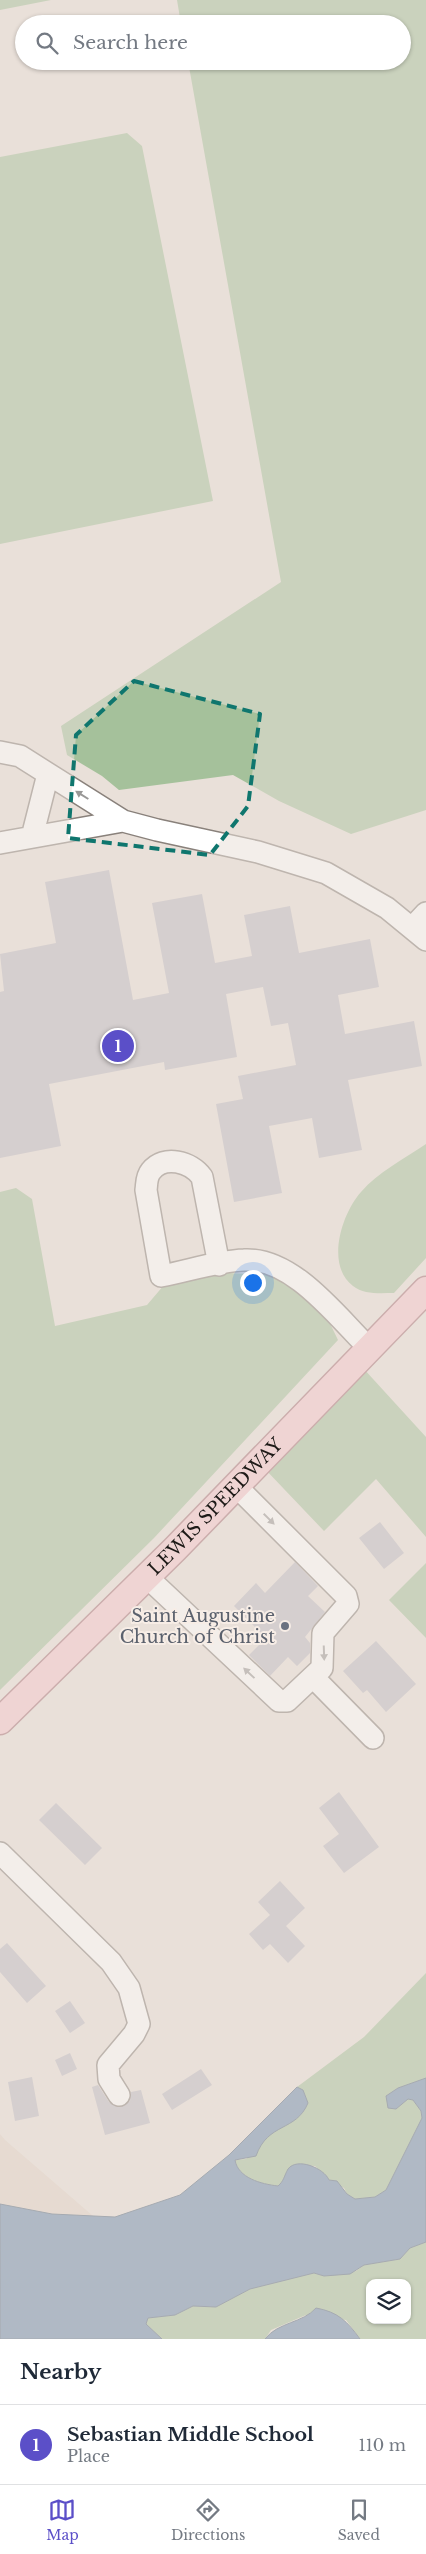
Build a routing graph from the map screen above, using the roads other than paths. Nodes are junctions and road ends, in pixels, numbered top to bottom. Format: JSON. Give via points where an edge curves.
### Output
{"nodes":[{"id":1,"x":0,"y":752,"type":"edge"},
{"id":2,"x":48,"y":774,"type":"junction"},
{"id":3,"x":123,"y":821,"type":"junction"},
{"id":4,"x":32,"y":837,"type":"junction"},
{"id":5,"x":0,"y":843,"type":"edge"},
{"id":6,"x":421,"y":927,"type":"edge"},
{"id":7,"x":219,"y":1265,"type":"junction"},
{"id":8,"x":426,"y":1290,"type":"edge"},
{"id":9,"x":369,"y":1348,"type":"junction"},
{"id":10,"x":235,"y":1485,"type":"junction"},
{"id":11,"x":147,"y":1577,"type":"junction"},
{"id":12,"x":313,"y":1677,"type":"junction"},
{"id":13,"x":0,"y":1721,"type":"edge"},
{"id":14,"x":373,"y":1738,"type":"dead end"},
{"id":15,"x":0,"y":1853,"type":"edge"},
{"id":16,"x":119,"y":2095,"type":"dead end"}],
"edges":[{"from":1,"to":2,"type":"lane","via":[[20,756]]},
{"from":3,"to":2,"type":"lane","one_way":true},
{"from":2,"to":4,"type":"lane"},
{"from":3,"to":4,"type":"lane"},
{"from":3,"to":6,"type":"lane","via":[[293,861],[357,889]]},
{"from":4,"to":5,"type":"lane"},
{"from":7,"to":7,"type":"lane","via":[[202,1177],[185,1163],[157,1165],[147,1177],[146,1190],[161,1276]]},
{"from":7,"to":9,"type":"lane","via":[[259,1261],[287,1270]]},
{"from":8,"to":9,"type":"main road","name":"LEWIS SPEEDWAY"},
{"from":9,"to":10,"type":"main road","name":"LEWIS SPEEDWAY"},
{"from":10,"to":11,"type":"main road","name":"LEWIS SPEEDWAY"},
{"from":10,"to":12,"type":"lane","one_way":true,"via":[[346,1596],[348,1604],[324,1633],[324,1663]]},
{"from":12,"to":11,"type":"lane","one_way":true,"via":[[286,1701],[279,1701]]},
{"from":11,"to":13,"type":"main road","name":"LEWIS SPEEDWAY"},
{"from":12,"to":14,"type":"lane"},
{"from":15,"to":16,"type":"lane","via":[[111,1962],[129,1988],[139,2024],[108,2065],[108,2079]]}]}
